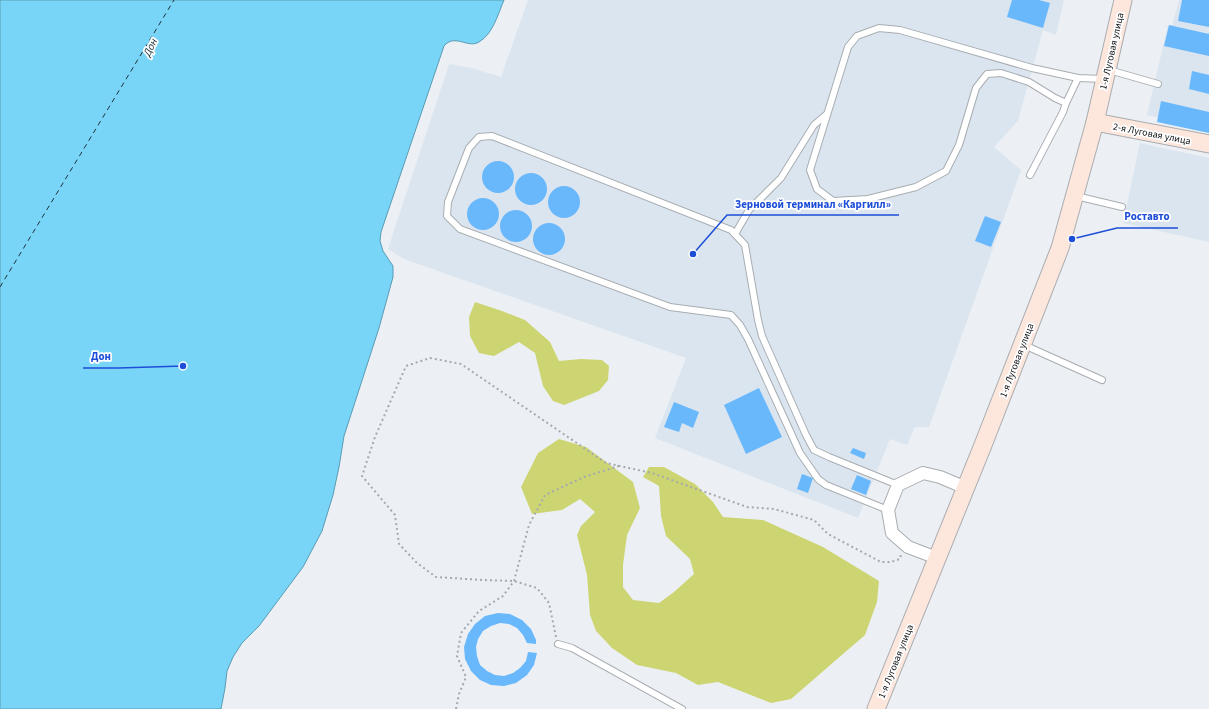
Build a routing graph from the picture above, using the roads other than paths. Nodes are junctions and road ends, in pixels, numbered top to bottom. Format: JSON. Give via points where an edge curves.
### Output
{"nodes":[{"id":1,"x":1122,"y":0,"type":"edge"},
{"id":2,"x":1106,"y":74,"type":"junction"},
{"id":3,"x":1078,"y":78,"type":"junction"},
{"id":4,"x":1158,"y":84,"type":"dead end"},
{"id":5,"x":1066,"y":103,"type":"junction"},
{"id":6,"x":827,"y":114,"type":"junction"},
{"id":7,"x":1095,"y":122,"type":"junction"},
{"id":8,"x":1209,"y":144,"type":"edge"},
{"id":9,"x":1030,"y":175,"type":"dead end"},
{"id":10,"x":1075,"y":196,"type":"junction"},
{"id":11,"x":1122,"y":207,"type":"dead end"},
{"id":12,"x":735,"y":234,"type":"junction"},
{"id":13,"x":1022,"y":345,"type":"junction"},
{"id":14,"x":1102,"y":380,"type":"dead end"},
{"id":15,"x":898,"y":486,"type":"junction"},
{"id":16,"x":966,"y":488,"type":"junction"},
{"id":17,"x":888,"y":510,"type":"junction"},
{"id":18,"x":937,"y":558,"type":"junction"},
{"id":19,"x":558,"y":644,"type":"road end"},
{"id":20,"x":682,"y":709,"type":"edge"},
{"id":21,"x":876,"y":709,"type":"edge"}],
"edges":[{"from":1,"to":2,"type":"main road","name":"1-я Луговая улица"},
{"from":2,"to":3,"type":"lane"},
{"from":2,"to":4,"type":"lane"},
{"from":2,"to":7,"type":"main road","name":"1-я Луговая улица"},
{"from":3,"to":5,"type":"lane"},
{"from":3,"to":6,"type":"lane","via":[[1032,68],[900,30],[879,28],[857,36],[848,47]]},
{"from":5,"to":6,"type":"lane","via":[[1029,82],[1001,73],[987,74],[976,88],[960,146],[946,171],[916,186],[868,199],[833,201],[817,189],[810,170]]},
{"from":5,"to":9,"type":"lane"},
{"from":6,"to":12,"type":"lane","via":[[814,125],[781,178],[749,210]]},
{"from":7,"to":8,"type":"main road","name":"2-я Луговая улица"},
{"from":7,"to":10,"type":"main road","name":"1-я Луговая улица"},
{"from":10,"to":11,"type":"lane"},
{"from":10,"to":13,"type":"main road","name":"1-я Луговая улица","via":[[1060,248]]},
{"from":12,"to":15,"type":"lane","via":[[745,245],[762,336],[814,450]]},
{"from":12,"to":17,"type":"lane","via":[[731,230],[492,136],[479,137],[469,148],[448,202],[447,216],[460,229],[670,307],[731,314],[748,339],[800,453],[818,479],[826,485]]},
{"from":13,"to":14,"type":"lane"},
{"from":13,"to":16,"type":"main road","name":"1-я Луговая улица"},
{"from":15,"to":16,"type":"street","via":[[923,473]]},
{"from":15,"to":17,"type":"street"},
{"from":16,"to":18,"type":"main road","name":"1-я Луговая улица"},
{"from":17,"to":18,"type":"street","via":[[892,533],[908,547]]},
{"from":18,"to":21,"type":"main road","name":"1-я Луговая улица"},
{"from":19,"to":20,"type":"lane","via":[[572,648]]}]}
